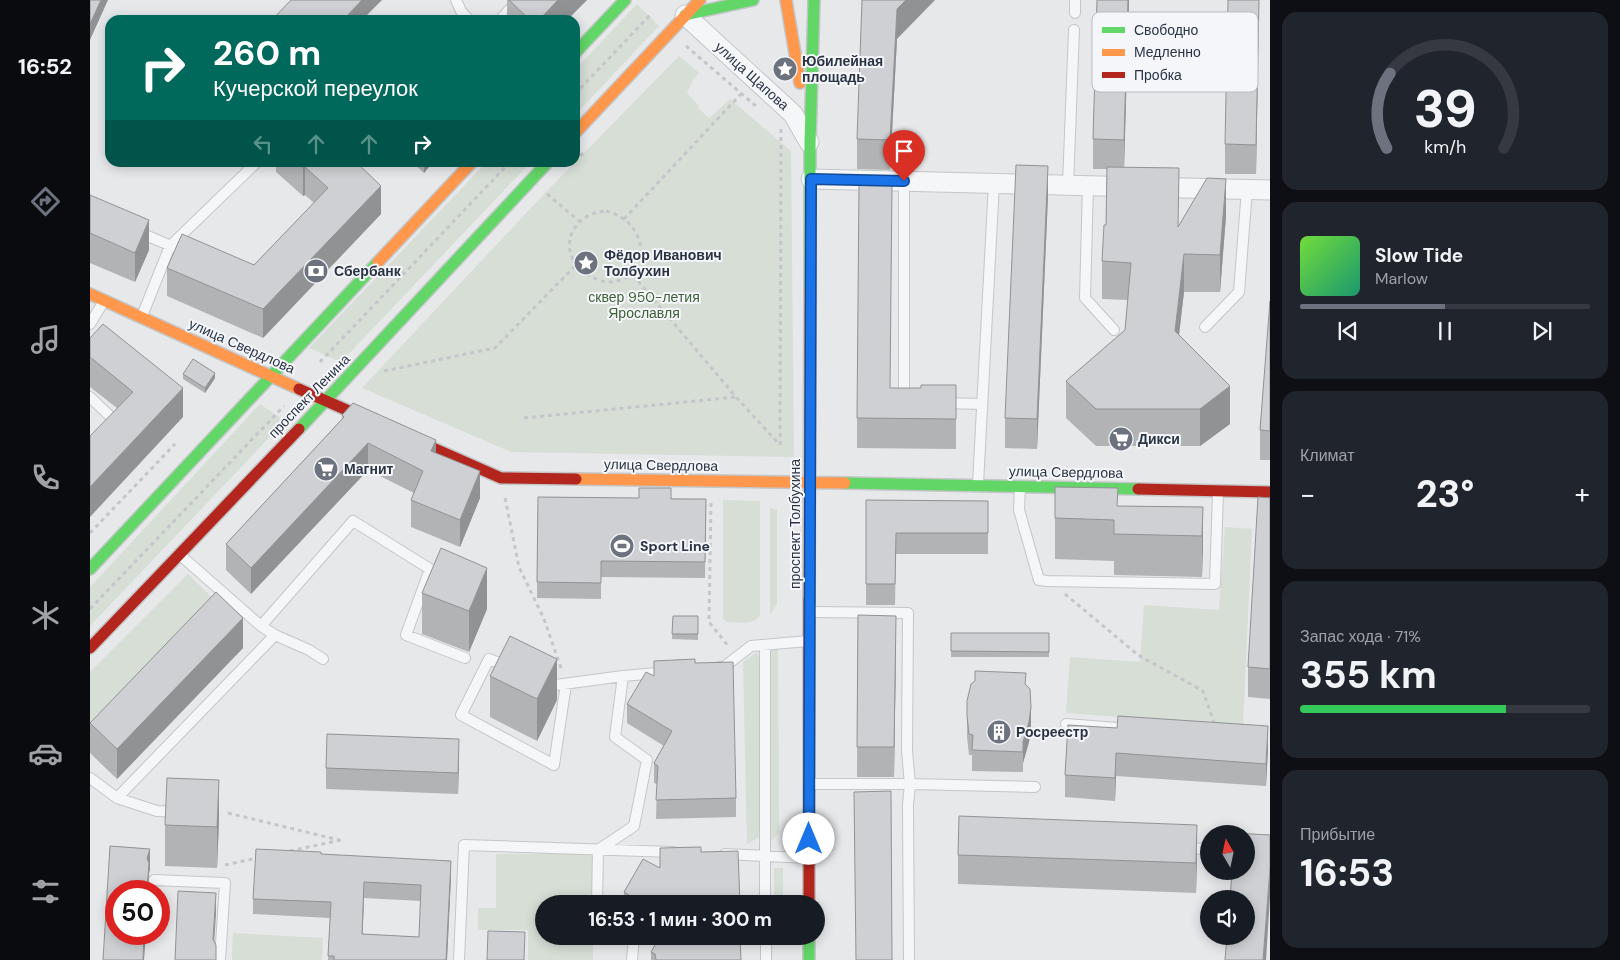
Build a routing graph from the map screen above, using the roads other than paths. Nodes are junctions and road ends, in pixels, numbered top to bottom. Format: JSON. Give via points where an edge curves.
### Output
{"nodes":[{"id":1,"x":456,"y":0,"type":"edge"},
{"id":2,"x":518,"y":0,"type":"edge"},
{"id":3,"x":625,"y":0,"type":"edge"},
{"id":4,"x":700,"y":0,"type":"edge"},
{"id":5,"x":753,"y":0,"type":"edge"},
{"id":6,"x":786,"y":0,"type":"edge"},
{"id":7,"x":814,"y":0,"type":"edge"},
{"id":8,"x":1075,"y":0,"type":"edge"},
{"id":9,"x":1075,"y":13,"type":"dead end"},
{"id":10,"x":465,"y":15,"type":"edge"},
{"id":11,"x":504,"y":15,"type":"edge"},
{"id":12,"x":685,"y":15,"type":"junction"},
{"id":13,"x":1074,"y":30,"type":"dead end"},
{"id":14,"x":580,"y":48,"type":"edge"},
{"id":15,"x":580,"y":129,"type":"edge"},
{"id":16,"x":810,"y":144,"type":"junction"},
{"id":17,"x":252,"y":167,"type":"edge"},
{"id":18,"x":467,"y":167,"type":"edge"},
{"id":19,"x":543,"y":167,"type":"edge"},
{"id":20,"x":811,"y":179,"type":"junction"},
{"id":21,"x":904,"y":181,"type":"junction"},
{"id":22,"x":994,"y":183,"type":"junction"},
{"id":23,"x":1068,"y":185,"type":"junction"},
{"id":24,"x":1088,"y":185,"type":"junction"},
{"id":25,"x":1247,"y":189,"type":"junction"},
{"id":26,"x":1270,"y":190,"type":"edge"},
{"id":27,"x":130,"y":229,"type":"edge"},
{"id":28,"x":170,"y":246,"type":"junction"},
{"id":29,"x":188,"y":253,"type":"edge"},
{"id":30,"x":90,"y":294,"type":"edge"},
{"id":31,"x":105,"y":300,"type":"junction"},
{"id":32,"x":142,"y":317,"type":"junction"},
{"id":33,"x":90,"y":324,"type":"edge"},
{"id":34,"x":1205,"y":327,"type":"dead end"},
{"id":35,"x":1114,"y":330,"type":"dead end"},
{"id":36,"x":270,"y":375,"type":"junction"},
{"id":37,"x":90,"y":397,"type":"edge"},
{"id":38,"x":325,"y":400,"type":"junction"},
{"id":39,"x":913,"y":402,"type":"edge"},
{"id":40,"x":933,"y":403,"type":"edge"},
{"id":41,"x":982,"y":404,"type":"junction"},
{"id":42,"x":110,"y":428,"type":"edge"},
{"id":43,"x":810,"y":482,"type":"junction"},
{"id":44,"x":978,"y":485,"type":"junction"},
{"id":45,"x":1020,"y":486,"type":"junction"},
{"id":46,"x":1218,"y":491,"type":"junction"},
{"id":47,"x":1270,"y":492,"type":"edge"},
{"id":48,"x":179,"y":554,"type":"junction"},
{"id":49,"x":90,"y":569,"type":"edge"},
{"id":50,"x":810,"y":612,"type":"junction"},
{"id":51,"x":261,"y":626,"type":"junction"},
{"id":52,"x":275,"y":635,"type":"junction"},
{"id":53,"x":810,"y":641,"type":"junction"},
{"id":54,"x":765,"y":645,"type":"junction"},
{"id":55,"x":90,"y":648,"type":"edge"},
{"id":56,"x":465,"y":658,"type":"dead end"},
{"id":57,"x":323,"y":659,"type":"dead end"},
{"id":58,"x":707,"y":668,"type":"edge"},
{"id":59,"x":681,"y":671,"type":"edge"},
{"id":60,"x":623,"y":676,"type":"junction"},
{"id":61,"x":566,"y":684,"type":"junction"},
{"id":62,"x":1066,"y":724,"type":"edge"},
{"id":63,"x":1142,"y":730,"type":"edge"},
{"id":64,"x":90,"y":778,"type":"edge"},
{"id":65,"x":810,"y":784,"type":"junction"},
{"id":66,"x":910,"y":784,"type":"junction"},
{"id":67,"x":1035,"y":787,"type":"dead end"},
{"id":68,"x":117,"y":798,"type":"junction"},
{"id":69,"x":187,"y":812,"type":"edge"},
{"id":70,"x":1179,"y":848,"type":"edge"},
{"id":71,"x":1200,"y":849,"type":"edge"},
{"id":72,"x":598,"y":850,"type":"junction"},
{"id":73,"x":686,"y":853,"type":"edge"},
{"id":74,"x":715,"y":854,"type":"edge"},
{"id":75,"x":764,"y":856,"type":"junction"},
{"id":76,"x":809,"y":858,"type":"junction"},
{"id":77,"x":170,"y":880,"type":"edge"},
{"id":78,"x":596,"y":895,"type":"edge"},
{"id":79,"x":765,"y":895,"type":"edge"},
{"id":80,"x":809,"y":895,"type":"edge"},
{"id":81,"x":633,"y":945,"type":"edge"},
{"id":82,"x":766,"y":945,"type":"edge"},
{"id":83,"x":809,"y":945,"type":"edge"},
{"id":84,"x":220,"y":960,"type":"edge"},
{"id":85,"x":459,"y":960,"type":"edge"},
{"id":86,"x":632,"y":960,"type":"edge"},
{"id":87,"x":766,"y":960,"type":"edge"},
{"id":88,"x":809,"y":960,"type":"edge"},
{"id":89,"x":909,"y":960,"type":"edge"}],
"edges":[{"from":1,"to":10,"type":"lane"},
{"from":2,"to":11,"type":"lane"},
{"from":3,"to":14,"type":"main road"},
{"from":4,"to":12,"type":"main road"},
{"from":5,"to":12,"type":"main road"},
{"from":6,"to":16,"type":"main road","name":"проспект Толбухина"},
{"from":7,"to":16,"type":"main road","name":"проспект Толбухина"},
{"from":8,"to":9,"type":"lane"},
{"from":12,"to":15,"type":"main road"},
{"from":12,"to":16,"type":"street","name":"улица Щапова","via":[[793,114]]},
{"from":13,"to":23,"type":"lane"},
{"from":16,"to":20,"type":"main road","name":"проспект Толбухина"},
{"from":17,"to":28,"type":"lane"},
{"from":18,"to":36,"type":"main road"},
{"from":19,"to":38,"type":"main road","name":"проспект Ленина"},
{"from":20,"to":21,"type":"street"},
{"from":20,"to":43,"type":"main road","name":"проспект Толбухина"},
{"from":21,"to":22,"type":"street"},
{"from":21,"to":39,"type":"lane","via":[[904,402]]},
{"from":22,"to":23,"type":"street"},
{"from":22,"to":41,"type":"lane"},
{"from":23,"to":24,"type":"street"},
{"from":24,"to":25,"type":"street"},
{"from":24,"to":35,"type":"lane","via":[[1085,298]]},
{"from":25,"to":26,"type":"street"},
{"from":25,"to":34,"type":"lane","via":[[1239,292]]},
{"from":27,"to":28,"type":"lane"},
{"from":28,"to":29,"type":"lane"},
{"from":28,"to":32,"type":"lane"},
{"from":30,"to":31,"type":"main road","name":"улица Свердлова"},
{"from":31,"to":32,"type":"main road","name":"улица Свердлова"},
{"from":31,"to":33,"type":"lane"},
{"from":32,"to":36,"type":"main road","name":"улица Свердлова"},
{"from":36,"to":38,"type":"main road","name":"улица Свердлова"},
{"from":36,"to":49,"type":"main road"},
{"from":37,"to":42,"type":"lane","via":[[116,422]]},
{"from":38,"to":43,"type":"main road","name":"улица Свердлова","via":[[501,478]]},
{"from":38,"to":48,"type":"main road","name":"проспект Ленина"},
{"from":40,"to":41,"type":"lane"},
{"from":41,"to":44,"type":"lane"},
{"from":43,"to":44,"type":"main road","name":"улица Свердлова"},
{"from":43,"to":50,"type":"main road","name":"проспект Толбухина"},
{"from":44,"to":45,"type":"main road","name":"улица Свердлова"},
{"from":45,"to":46,"type":"main road","name":"улица Свердлова"},
{"from":45,"to":46,"type":"lane","via":[[1019,510],[1024,528],[1040,580],[1048,581],[1215,584]]},
{"from":46,"to":47,"type":"main road","name":"улица Свердлова"},
{"from":48,"to":51,"type":"lane"},
{"from":48,"to":55,"type":"main road","name":"проспект Ленина"},
{"from":50,"to":53,"type":"main road","name":"проспект Толбухина"},
{"from":50,"to":66,"type":"lane","via":[[908,613]]},
{"from":51,"to":52,"type":"lane"},
{"from":51,"to":56,"type":"lane","via":[[353,521],[430,569],[406,635]]},
{"from":52,"to":57,"type":"lane"},
{"from":52,"to":68,"type":"lane"},
{"from":53,"to":54,"type":"lane"},
{"from":53,"to":65,"type":"main road","name":"проспект Толбухина"},
{"from":54,"to":58,"type":"lane","via":[[752,646],[724,667]]},
{"from":54,"to":75,"type":"lane"},
{"from":59,"to":60,"type":"lane"},
{"from":60,"to":61,"type":"lane"},
{"from":60,"to":72,"type":"lane","via":[[615,737],[647,760],[634,826]]},
{"from":61,"to":61,"type":"lane","via":[[554,765],[461,715],[488,659],[556,685]]},
{"from":62,"to":63,"type":"lane"},
{"from":64,"to":68,"type":"lane"},
{"from":65,"to":66,"type":"lane"},
{"from":65,"to":76,"type":"main road","name":"проспект Толбухина"},
{"from":66,"to":67,"type":"lane"},
{"from":66,"to":89,"type":"lane"},
{"from":68,"to":69,"type":"lane","via":[[157,811]]},
{"from":70,"to":71,"type":"lane"},
{"from":72,"to":73,"type":"lane"},
{"from":72,"to":78,"type":"lane"},
{"from":72,"to":85,"type":"lane","via":[[464,845]]},
{"from":74,"to":75,"type":"lane"},
{"from":75,"to":76,"type":"lane"},
{"from":75,"to":79,"type":"lane"},
{"from":76,"to":80,"type":"main road","name":"проспект Толбухина"},
{"from":77,"to":84,"type":"lane","via":[[225,882]]},
{"from":81,"to":86,"type":"lane"},
{"from":82,"to":87,"type":"lane"},
{"from":83,"to":88,"type":"main road"}]}
